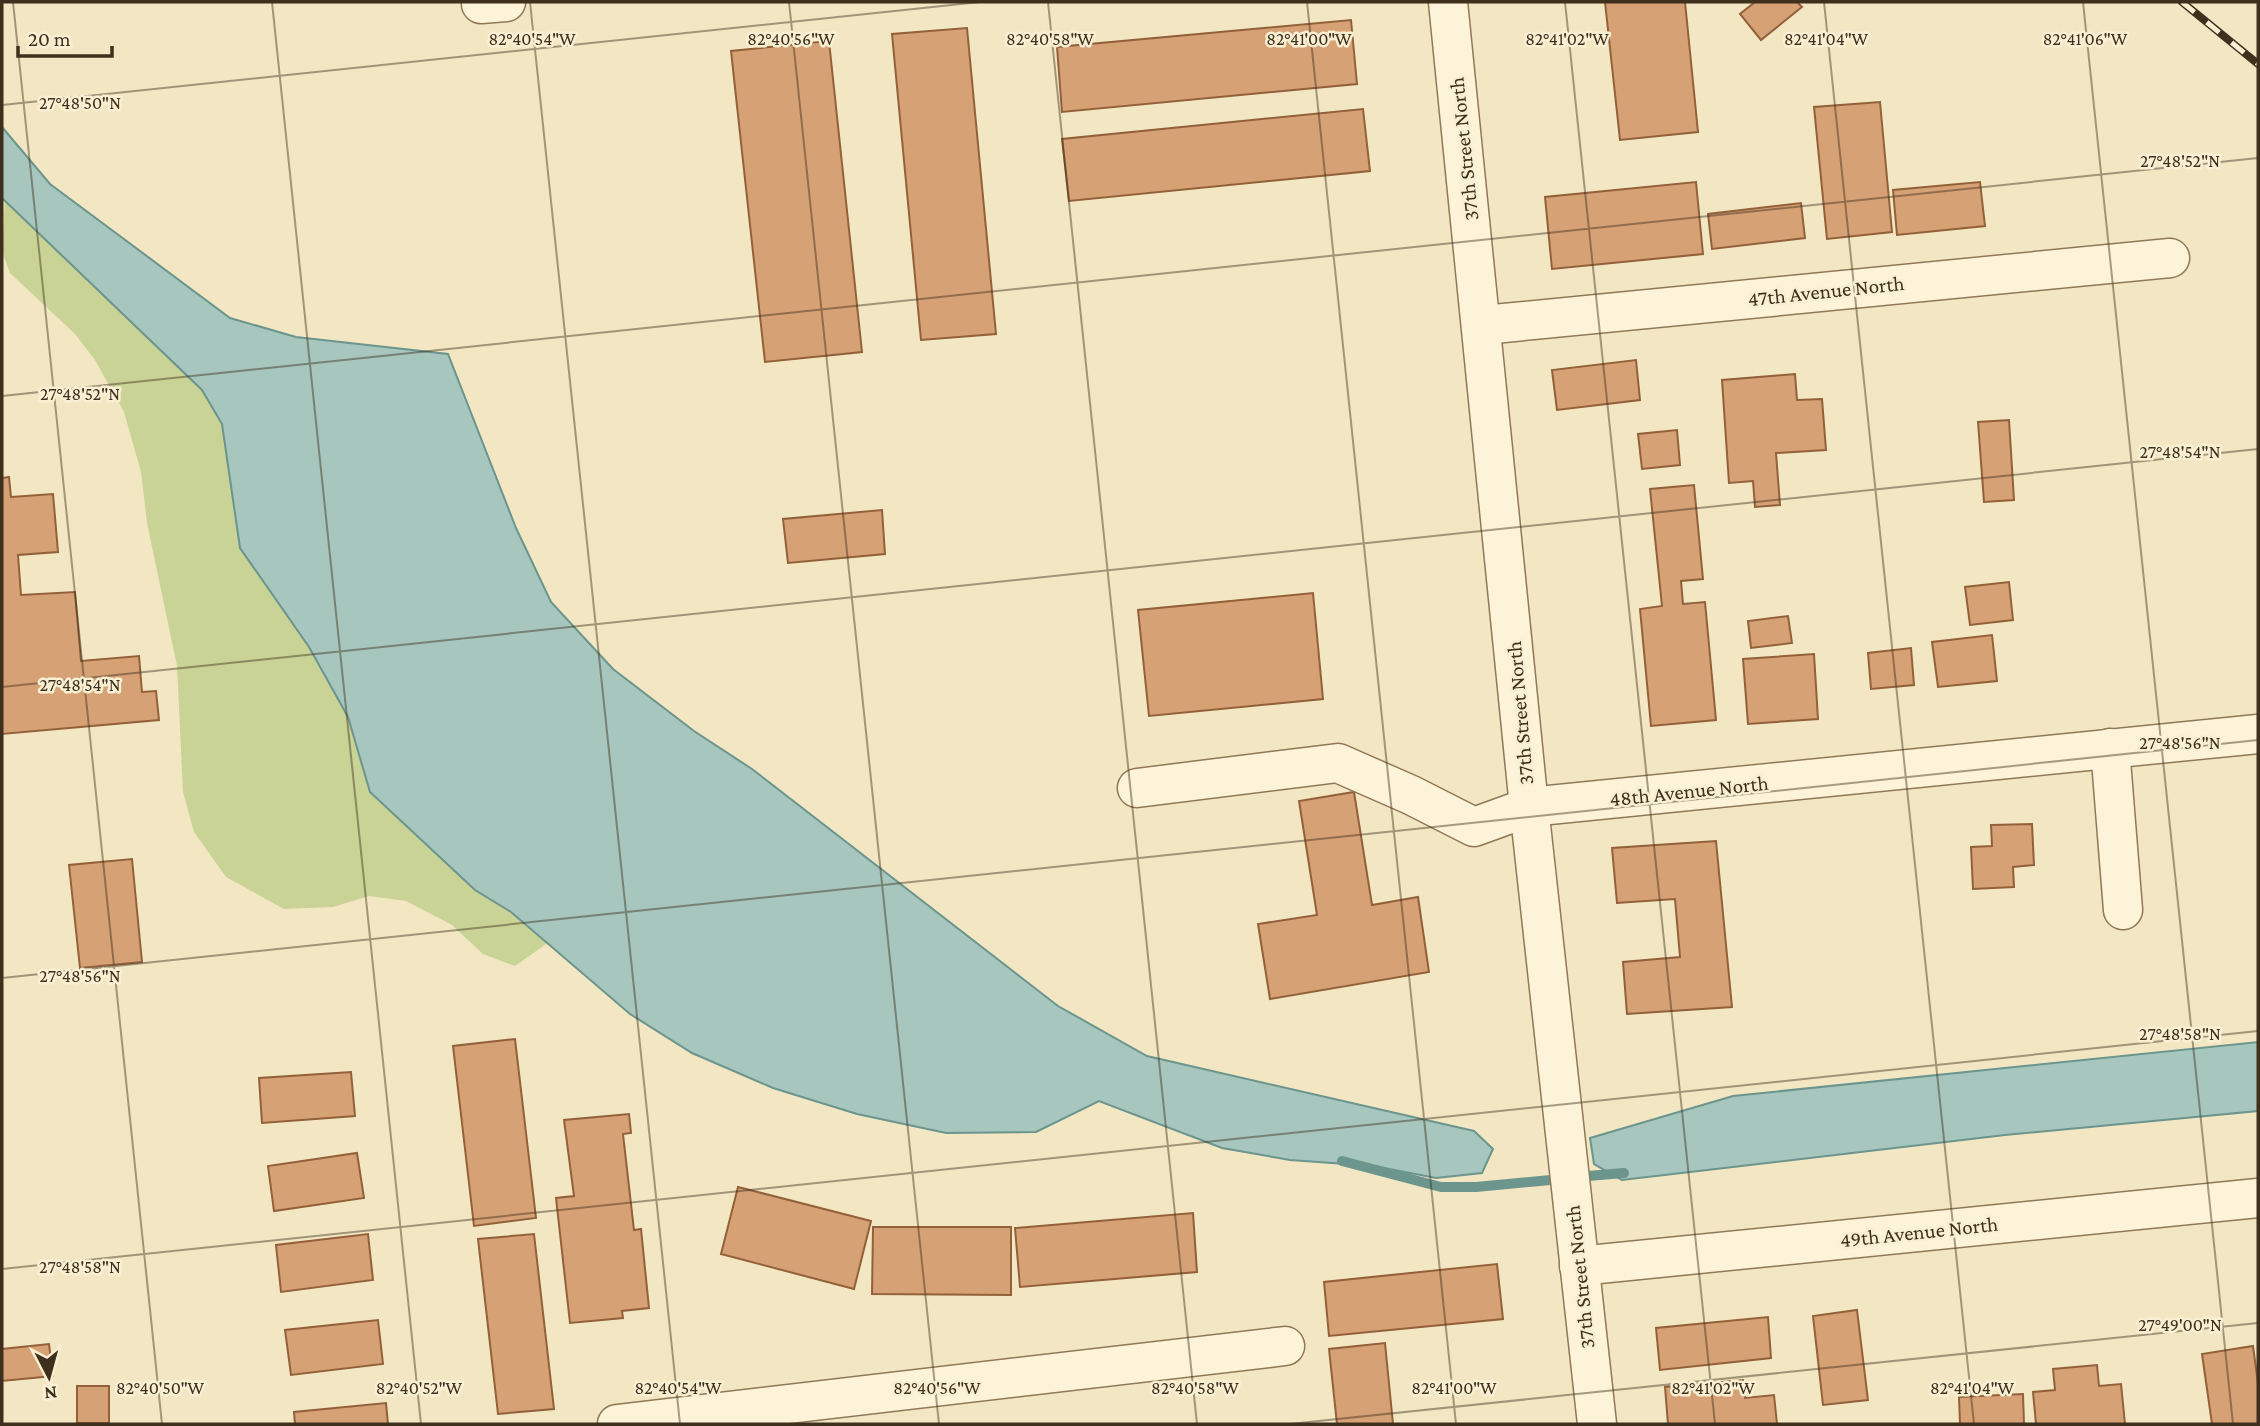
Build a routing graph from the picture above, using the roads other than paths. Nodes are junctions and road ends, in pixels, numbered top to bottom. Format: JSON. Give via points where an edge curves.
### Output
{"nodes":[{"id":1,"x":1448,"y":2,"type":"edge"},
{"id":2,"x":2169,"y":258,"type":"dead end"},
{"id":3,"x":1483,"y":325,"type":"junction"},
{"id":4,"x":2258,"y":734,"type":"edge"},
{"id":5,"x":2110,"y":748,"type":"junction"},
{"id":6,"x":1137,"y":788,"type":"dead end"},
{"id":7,"x":1529,"y":807,"type":"junction"},
{"id":8,"x":2123,"y":910,"type":"dead end"},
{"id":9,"x":2258,"y":1198,"type":"edge"},
{"id":10,"x":1577,"y":1250,"type":"junction"},
{"id":11,"x":1285,"y":1346,"type":"dead end"},
{"id":12,"x":630,"y":1423,"type":"edge"},
{"id":13,"x":1597,"y":1424,"type":"edge"}],
"edges":[{"from":1,"to":3,"type":"street","name":"37th Street North"},
{"from":2,"to":3,"type":"street","name":"47th Avenue North"},
{"from":3,"to":7,"type":"street","name":"37th Street North"},
{"from":4,"to":5,"type":"street","name":"48th Avenue North"},
{"from":5,"to":7,"type":"street","name":"48th Avenue North"},
{"from":5,"to":8,"type":"street"},
{"from":6,"to":7,"type":"street","name":"48th Avenue North","via":[[1338,763],[1474,827]]},
{"from":7,"to":10,"type":"street","name":"37th Street North"},
{"from":9,"to":10,"type":"street","name":"49th Avenue North"},
{"from":10,"to":13,"type":"street","name":"37th Street North"},
{"from":11,"to":12,"type":"street"}]}
